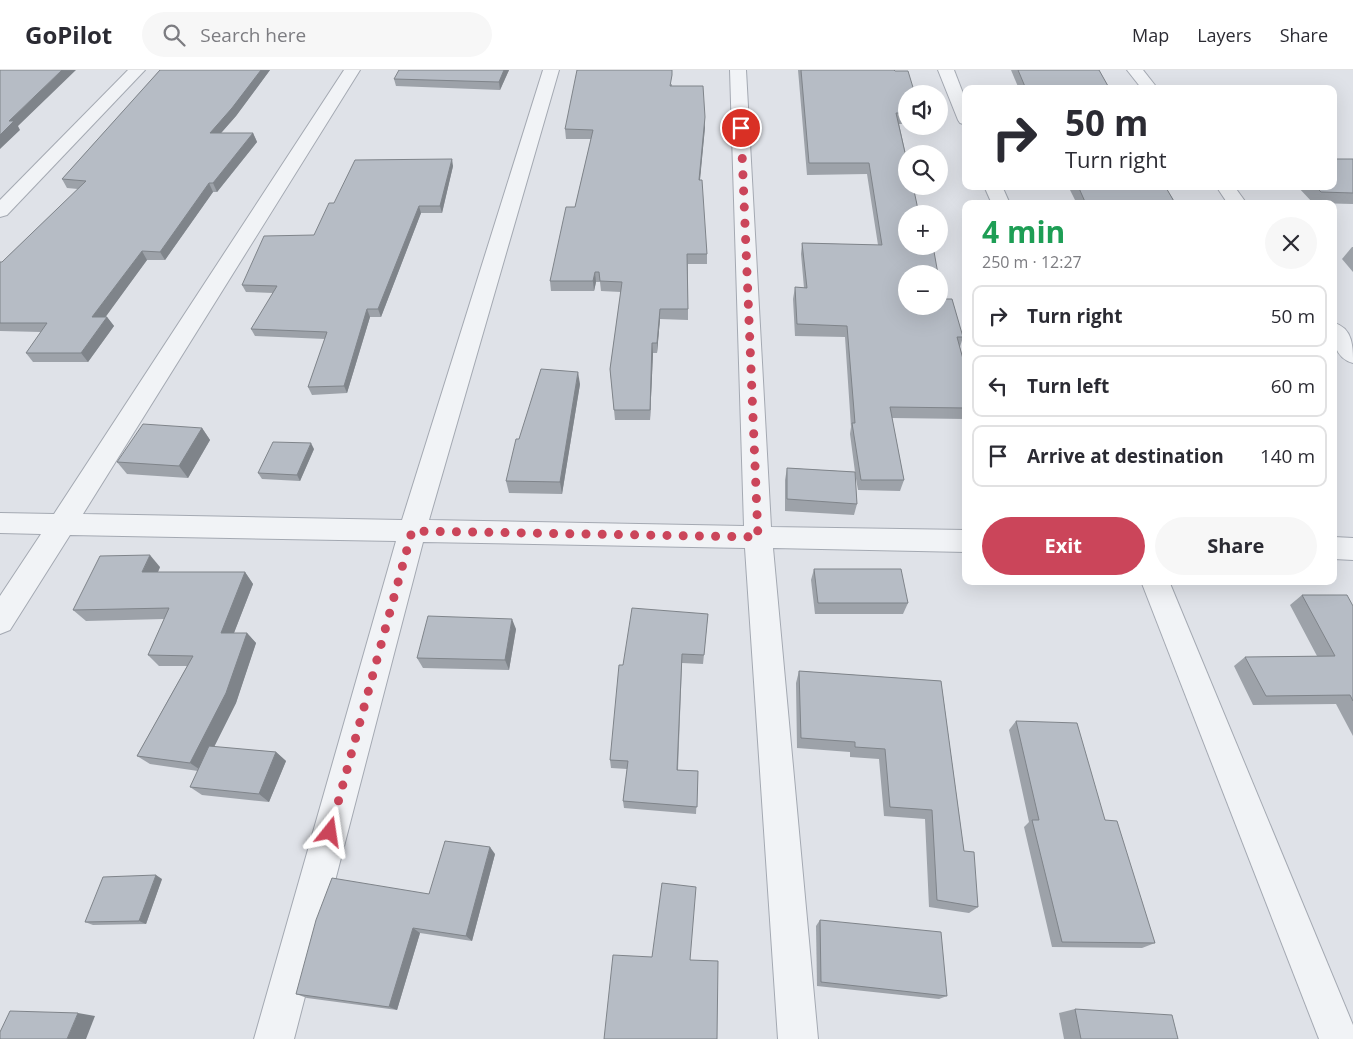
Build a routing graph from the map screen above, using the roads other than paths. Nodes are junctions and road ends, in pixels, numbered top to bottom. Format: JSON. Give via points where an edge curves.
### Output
{"nodes":[{"id":1,"x":137,"y":70,"type":"edge"},
{"id":2,"x":352,"y":70,"type":"edge"},
{"id":3,"x":551,"y":70,"type":"edge"},
{"id":4,"x":738,"y":70,"type":"edge"},
{"id":5,"x":946,"y":70,"type":"edge"},
{"id":6,"x":1135,"y":70,"type":"edge"},
{"id":7,"x":1147,"y":85,"type":"edge"},
{"id":8,"x":962,"y":110,"type":"edge"},
{"id":9,"x":0,"y":211,"type":"edge"},
{"id":10,"x":1337,"y":334,"type":"edge"},
{"id":11,"x":1353,"y":356,"type":"edge"},
{"id":12,"x":0,"y":523,"type":"edge"},
{"id":13,"x":61,"y":524,"type":"junction"},
{"id":14,"x":412,"y":531,"type":"junction"},
{"id":15,"x":758,"y":537,"type":"junction"},
{"id":16,"x":962,"y":541,"type":"edge"},
{"id":17,"x":1337,"y":548,"type":"edge"},
{"id":18,"x":1353,"y":548,"type":"edge"},
{"id":19,"x":1157,"y":585,"type":"edge"},
{"id":20,"x":0,"y":621,"type":"edge"},
{"id":21,"x":274,"y":1039,"type":"edge"},
{"id":22,"x":798,"y":1039,"type":"edge"},
{"id":23,"x":1339,"y":1039,"type":"edge"}],
"edges":[{"from":1,"to":9,"type":"street"},
{"from":2,"to":13,"type":"street"},
{"from":3,"to":14,"type":"street"},
{"from":4,"to":15,"type":"street"},
{"from":5,"to":8,"type":"street"},
{"from":6,"to":7,"type":"street"},
{"from":10,"to":11,"type":"street"},
{"from":12,"to":13,"type":"street"},
{"from":13,"to":14,"type":"street"},
{"from":13,"to":20,"type":"street"},
{"from":14,"to":15,"type":"street"},
{"from":14,"to":21,"type":"street"},
{"from":15,"to":16,"type":"street"},
{"from":15,"to":22,"type":"street"},
{"from":17,"to":18,"type":"street"},
{"from":19,"to":23,"type":"street"}]}
